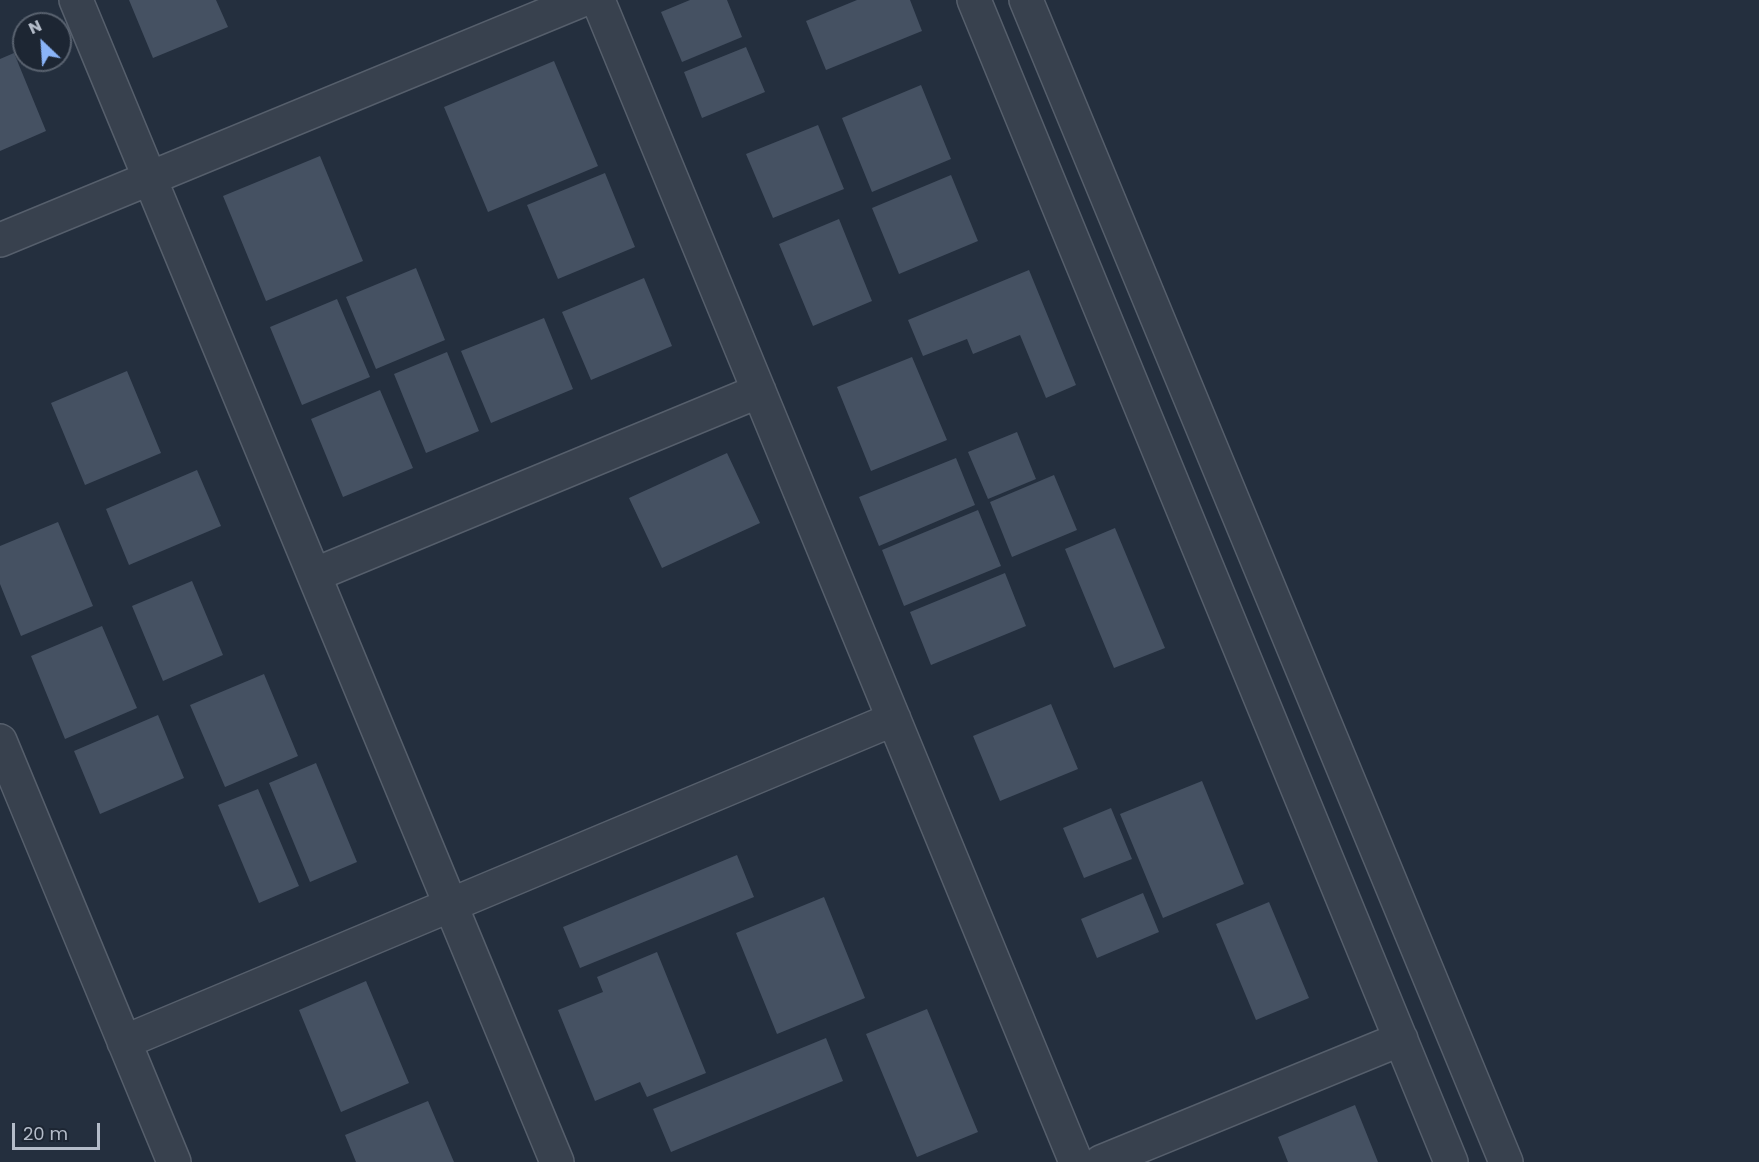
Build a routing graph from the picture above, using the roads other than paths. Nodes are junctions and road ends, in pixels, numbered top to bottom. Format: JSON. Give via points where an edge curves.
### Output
{"nodes":[{"id":1,"x":76,"y":0,"type":"edge"},
{"id":2,"x":582,"y":0,"type":"edge"},
{"id":3,"x":598,"y":0,"type":"edge"},
{"id":4,"x":974,"y":0,"type":"edge"},
{"id":5,"x":1026,"y":0,"type":"edge"},
{"id":6,"x":150,"y":178,"type":"junction"},
{"id":7,"x":0,"y":240,"type":"edge"},
{"id":8,"x":759,"y":391,"type":"junction"},
{"id":9,"x":314,"y":575,"type":"junction"},
{"id":10,"x":894,"y":719,"type":"junction"},
{"id":11,"x":0,"y":741,"type":"edge"},
{"id":12,"x":451,"y":905,"type":"junction"},
{"id":13,"x":1401,"y":1039,"type":"junction"},
{"id":14,"x":124,"y":1042,"type":"junction"},
{"id":15,"x":174,"y":1162,"type":"edge"},
{"id":16,"x":557,"y":1162,"type":"edge"},
{"id":17,"x":1076,"y":1162,"type":"edge"},
{"id":18,"x":1101,"y":1162,"type":"edge"},
{"id":19,"x":1451,"y":1162,"type":"edge"},
{"id":20,"x":1506,"y":1162,"type":"edge"}],
"edges":[{"from":1,"to":6,"type":"street"},
{"from":2,"to":6,"type":"street"},
{"from":3,"to":8,"type":"street"},
{"from":4,"to":13,"type":"street"},
{"from":5,"to":20,"type":"street"},
{"from":6,"to":7,"type":"street"},
{"from":6,"to":9,"type":"street"},
{"from":8,"to":9,"type":"street"},
{"from":8,"to":10,"type":"street"},
{"from":9,"to":12,"type":"street"},
{"from":10,"to":12,"type":"street"},
{"from":10,"to":17,"type":"street"},
{"from":11,"to":14,"type":"street"},
{"from":12,"to":14,"type":"street"},
{"from":12,"to":16,"type":"street"},
{"from":13,"to":18,"type":"street"},
{"from":13,"to":19,"type":"street"},
{"from":14,"to":15,"type":"street"}]}
